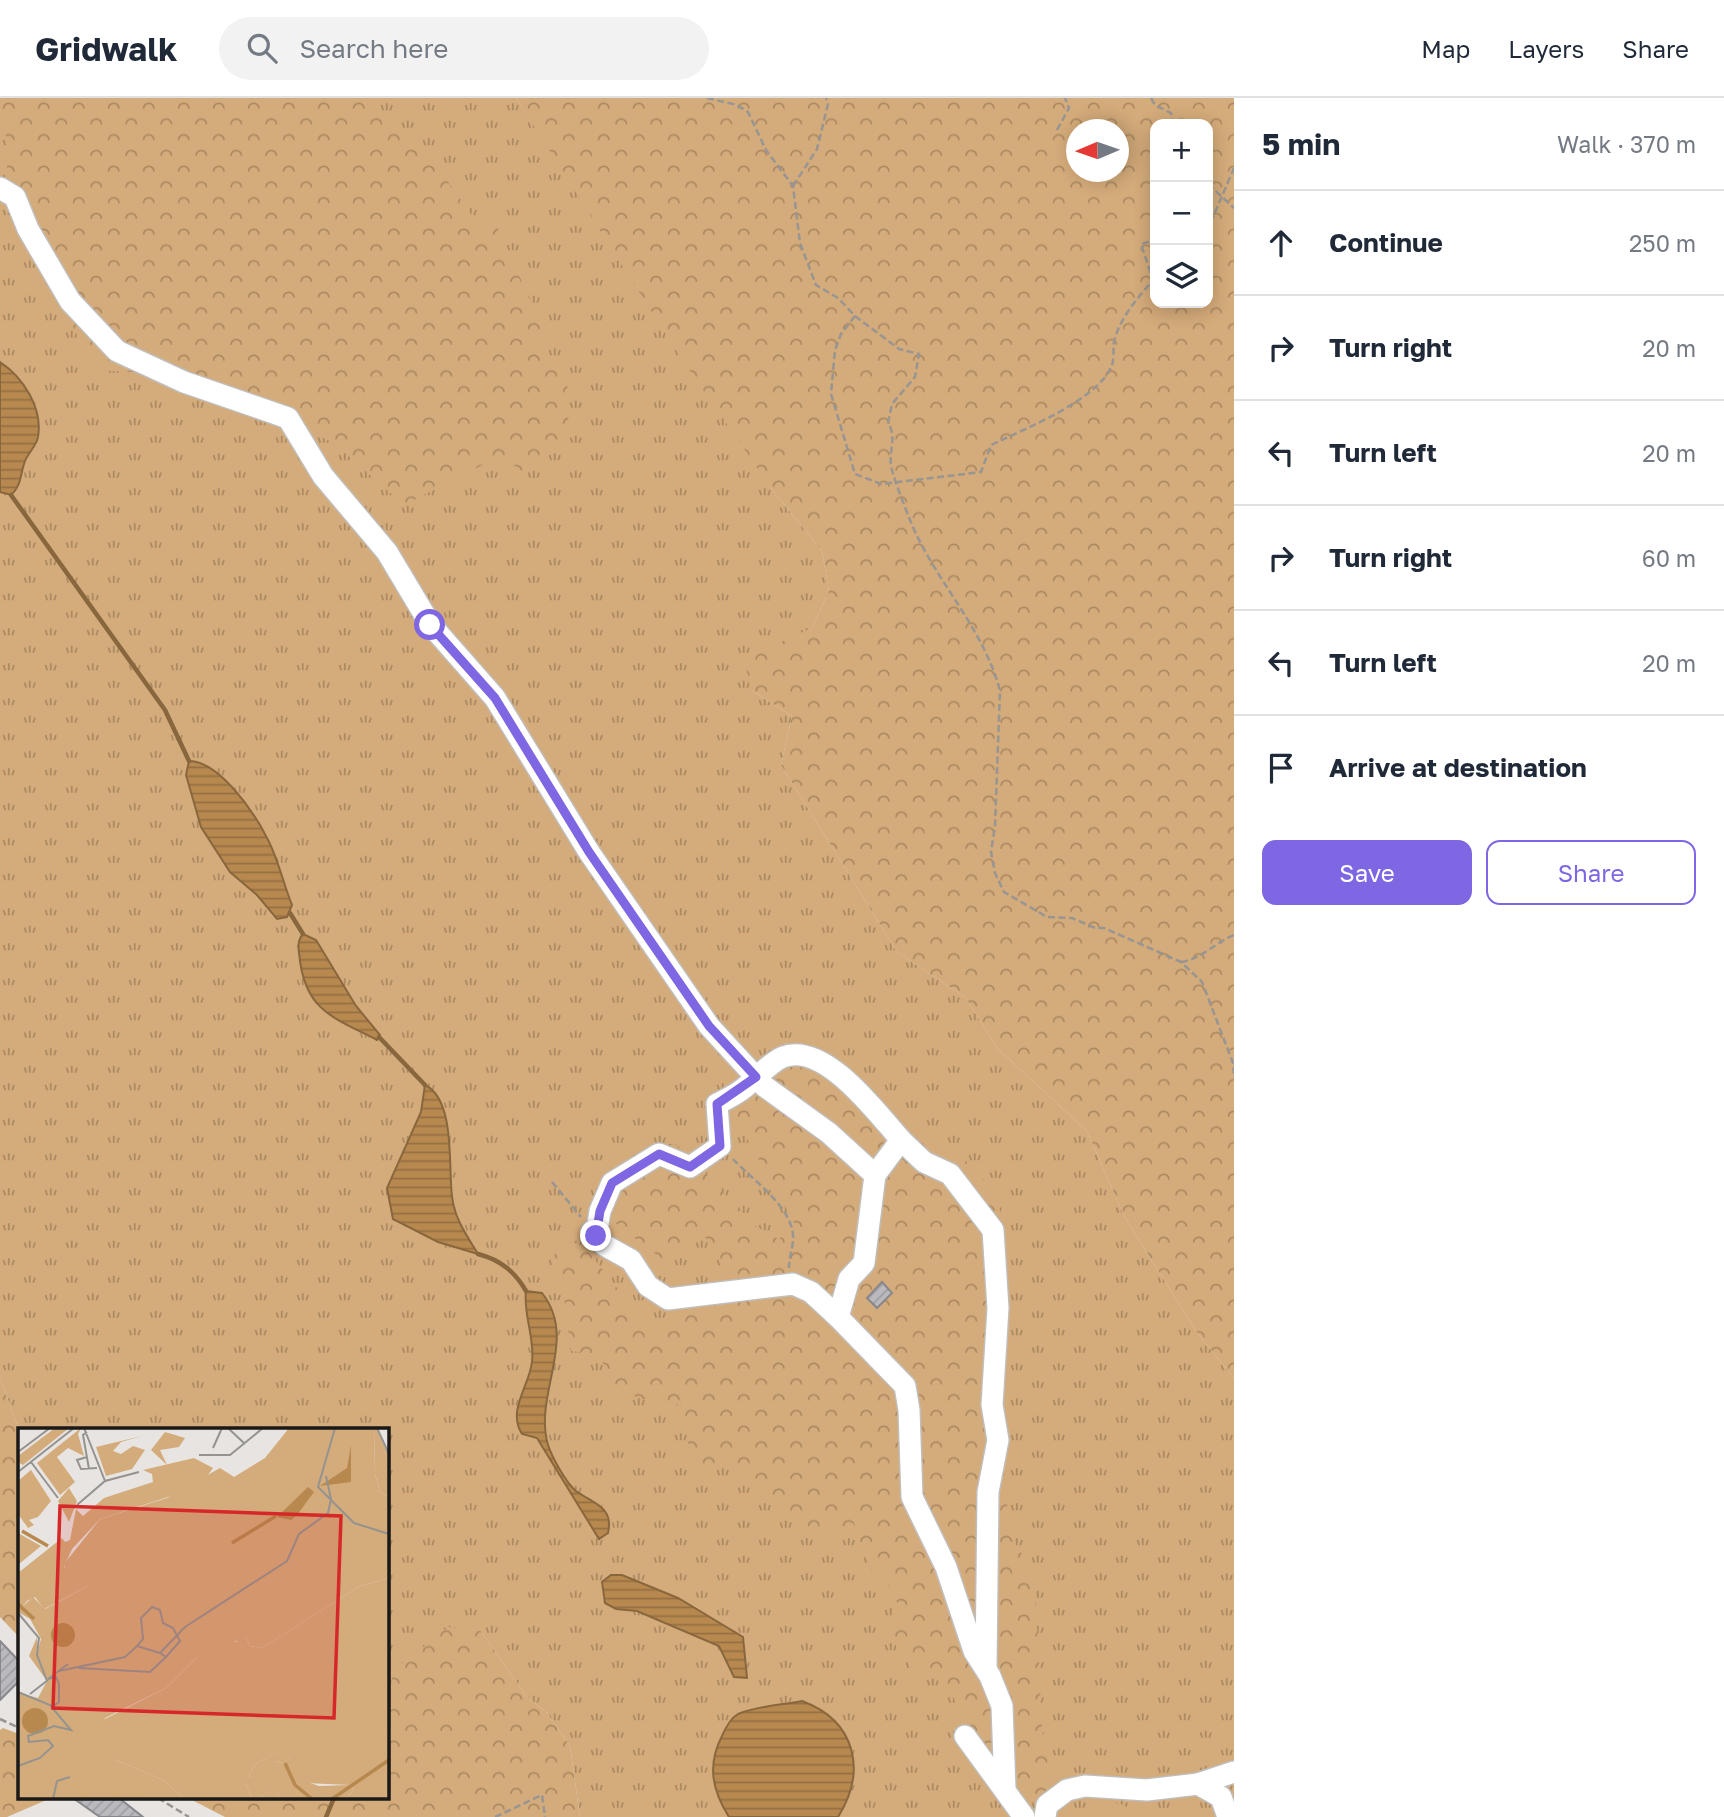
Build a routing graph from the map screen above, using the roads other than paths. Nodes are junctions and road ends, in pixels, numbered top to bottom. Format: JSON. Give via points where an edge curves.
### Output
{"nodes":[{"id":1,"x":0,"y":188,"type":"edge"},
{"id":2,"x":756,"y":1077,"type":"junction"},
{"id":3,"x":901,"y":1140,"type":"junction"},
{"id":4,"x":875,"y":1175,"type":"junction"},
{"id":5,"x":838,"y":1317,"type":"junction"},
{"id":6,"x":986,"y":1670,"type":"junction"},
{"id":7,"x":965,"y":1736,"type":"dead end"},
{"id":8,"x":1234,"y":1772,"type":"edge"},
{"id":9,"x":1198,"y":1784,"type":"junction"},
{"id":10,"x":1004,"y":1789,"type":"junction"},
{"id":11,"x":1024,"y":1817,"type":"edge"},
{"id":12,"x":1045,"y":1817,"type":"edge"},
{"id":13,"x":1228,"y":1817,"type":"edge"}],
"edges":[{"from":1,"to":2,"type":"lane","via":[[15,197],[70,301],[117,351],[184,382],[288,418],[323,476],[387,552],[430,625],[495,698],[589,852],[709,1026]]},
{"from":2,"to":3,"type":"lane","via":[[781,1058],[799,1054],[817,1058],[856,1091]]},
{"from":2,"to":4,"type":"lane"},
{"from":2,"to":5,"type":"lane","via":[[717,1104],[720,1146],[690,1167],[659,1154],[612,1183],[594,1233],[604,1245],[631,1260],[648,1286],[668,1299],[793,1284],[811,1292]]},
{"from":3,"to":4,"type":"lane"},
{"from":3,"to":6,"type":"lane","via":[[924,1162],[950,1174],[993,1230],[998,1308],[992,1405],[998,1440],[988,1492]]},
{"from":4,"to":5,"type":"lane","via":[[864,1263],[849,1279]]},
{"from":5,"to":6,"type":"lane","via":[[905,1386],[912,1497],[946,1567],[974,1651]]},
{"from":6,"to":10,"type":"lane","via":[[1002,1706]]},
{"from":7,"to":10,"type":"lane"},
{"from":8,"to":9,"type":"lane"},
{"from":9,"to":12,"type":"lane","via":[[1147,1790],[1085,1786],[1067,1790],[1047,1805]]},
{"from":9,"to":13,"type":"lane","via":[[1221,1797]]},
{"from":10,"to":11,"type":"lane"}]}
